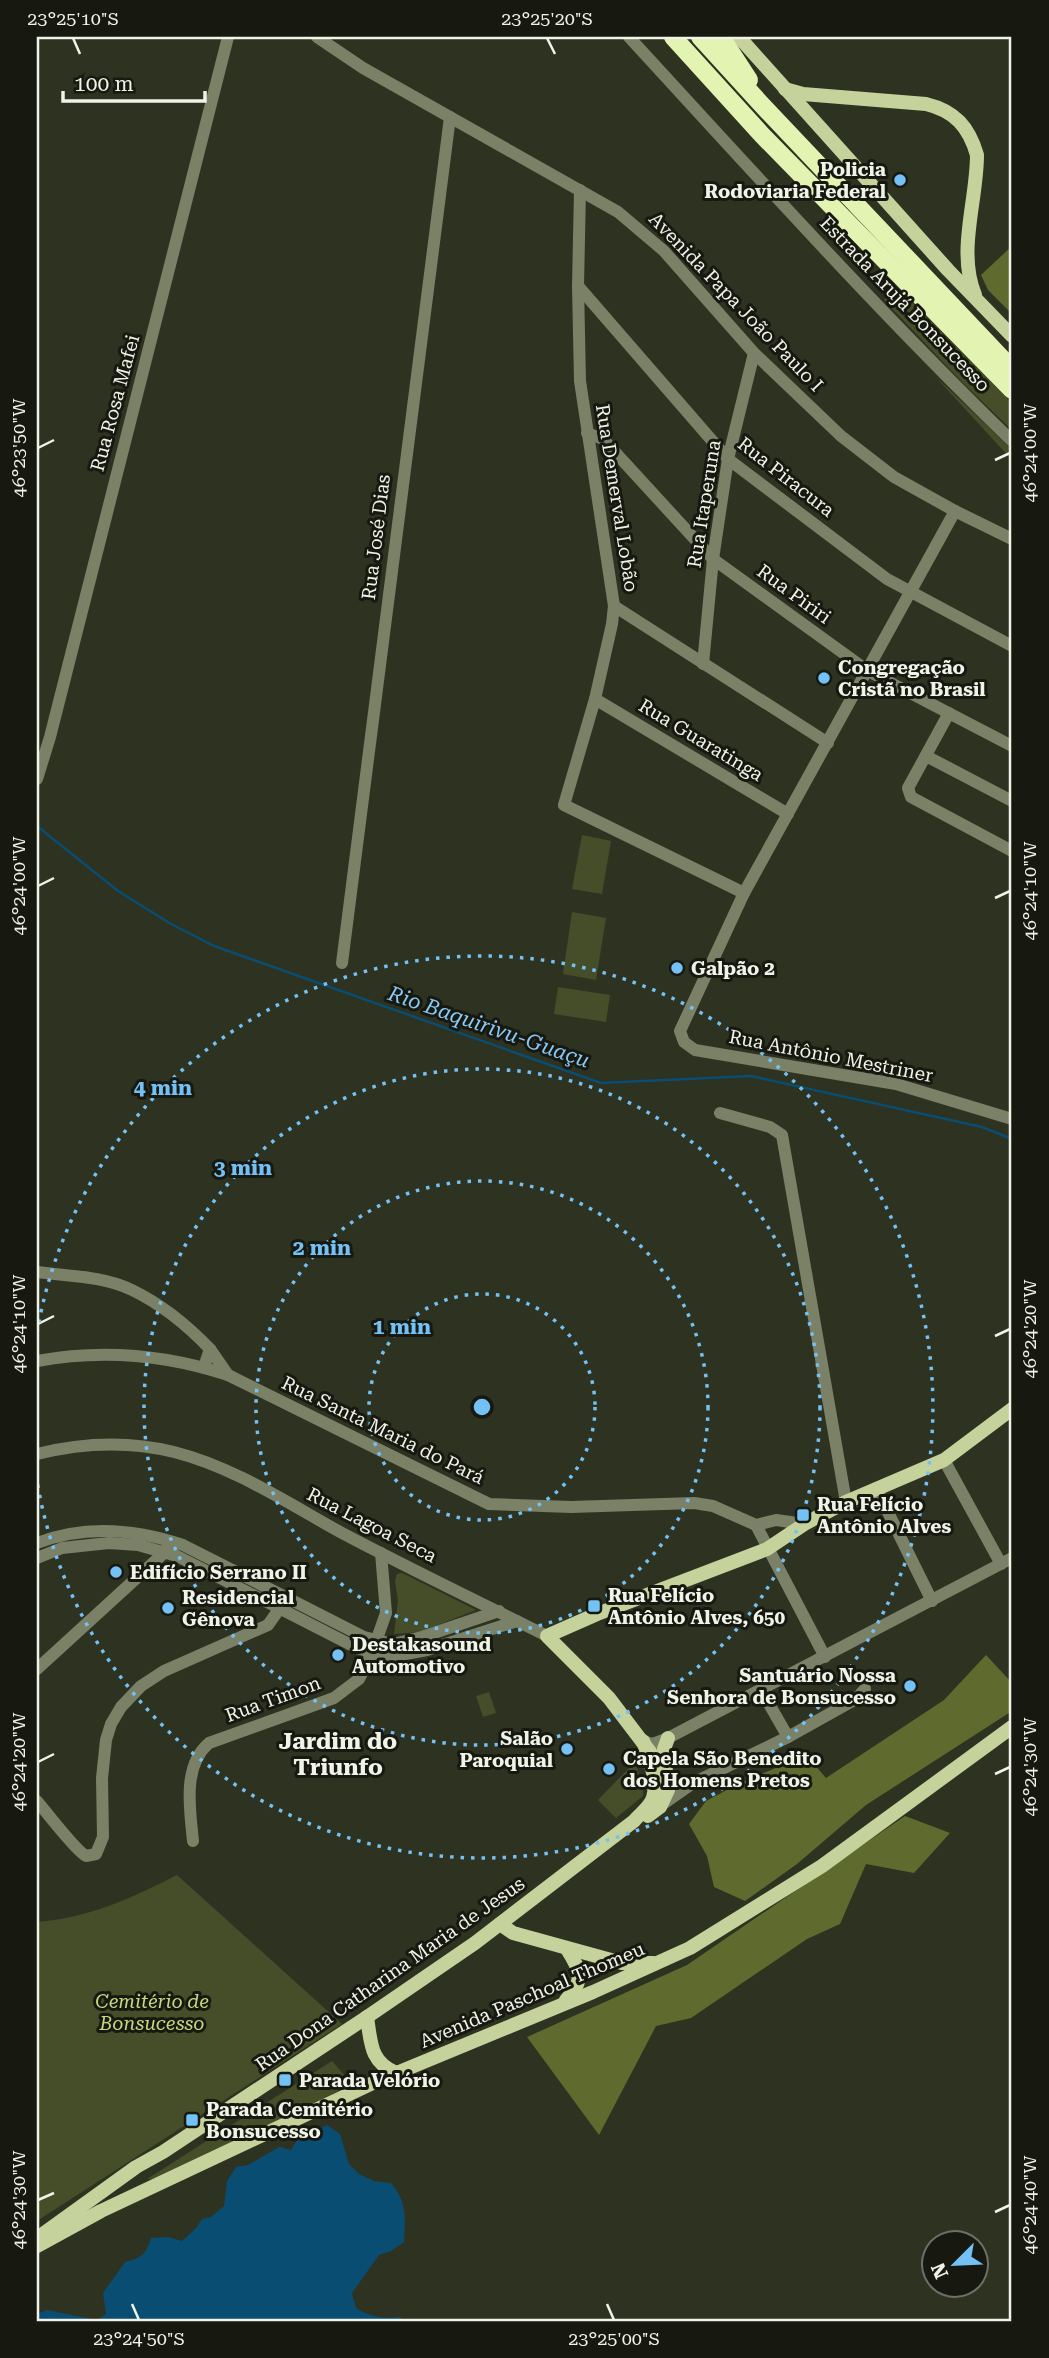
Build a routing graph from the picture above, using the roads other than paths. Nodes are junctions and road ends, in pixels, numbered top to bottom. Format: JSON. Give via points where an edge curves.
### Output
{"nodes":[{"id":1,"x":228,"y":37,"type":"edge"},
{"id":2,"x":317,"y":37,"type":"edge"},
{"id":3,"x":629,"y":37,"type":"edge"},
{"id":4,"x":673,"y":37,"type":"edge"},
{"id":5,"x":700,"y":37,"type":"edge"},
{"id":6,"x":721,"y":37,"type":"edge"},
{"id":7,"x":739,"y":37,"type":"edge"},
{"id":8,"x":784,"y":89,"type":"junction"},
{"id":9,"x":752,"y":94,"type":"junction"},
{"id":10,"x":450,"y":117,"type":"junction"},
{"id":11,"x":580,"y":190,"type":"junction"},
{"id":12,"x":578,"y":286,"type":"junction"},
{"id":13,"x":979,"y":303,"type":"junction"},
{"id":14,"x":1012,"y":336,"type":"edge"},
{"id":15,"x":754,"y":353,"type":"junction"},
{"id":16,"x":1012,"y":369,"type":"edge"},
{"id":17,"x":1012,"y":390,"type":"edge"},
{"id":18,"x":587,"y":433,"type":"junction"},
{"id":19,"x":1012,"y":441,"type":"edge"},
{"id":20,"x":729,"y":458,"type":"junction"},
{"id":21,"x":956,"y":511,"type":"junction"},
{"id":22,"x":1012,"y":539,"type":"edge"},
{"id":23,"x":713,"y":559,"type":"junction"},
{"id":24,"x":911,"y":593,"type":"junction"},
{"id":25,"x":614,"y":606,"type":"junction"},
{"id":26,"x":1012,"y":646,"type":"edge"},
{"id":27,"x":703,"y":664,"type":"junction"},
{"id":28,"x":868,"y":671,"type":"junction"},
{"id":29,"x":594,"y":699,"type":"junction"},
{"id":30,"x":949,"y":713,"type":"junction"},
{"id":31,"x":828,"y":743,"type":"junction"},
{"id":32,"x":1012,"y":746,"type":"edge"},
{"id":33,"x":926,"y":756,"type":"junction"},
{"id":34,"x":37,"y":779,"type":"edge"},
{"id":35,"x":1012,"y":801,"type":"edge"},
{"id":36,"x":788,"y":814,"type":"junction"},
{"id":37,"x":1012,"y":851,"type":"edge"},
{"id":38,"x":744,"y":893,"type":"junction"},
{"id":39,"x":342,"y":963,"type":"dead end"},
{"id":40,"x":720,"y":1113,"type":"dead end"},
{"id":41,"x":1012,"y":1119,"type":"edge"},
{"id":42,"x":37,"y":1272,"type":"edge"},
{"id":43,"x":210,"y":1349,"type":"junction"},
{"id":44,"x":37,"y":1361,"type":"edge"},
{"id":45,"x":204,"y":1367,"type":"junction"},
{"id":46,"x":228,"y":1375,"type":"junction"},
{"id":47,"x":1012,"y":1409,"type":"edge"},
{"id":48,"x":37,"y":1454,"type":"edge"},
{"id":49,"x":944,"y":1460,"type":"junction"},
{"id":50,"x":876,"y":1488,"type":"junction"},
{"id":51,"x":846,"y":1502,"type":"junction"},
{"id":52,"x":804,"y":1524,"type":"junction"},
{"id":53,"x":756,"y":1525,"type":"junction"},
{"id":54,"x":37,"y":1543,"type":"edge"},
{"id":55,"x":167,"y":1546,"type":"junction"},
{"id":56,"x":767,"y":1549,"type":"junction"},
{"id":57,"x":381,"y":1553,"type":"junction"},
{"id":58,"x":37,"y":1558,"type":"edge"},
{"id":59,"x":1007,"y":1561,"type":"edge"},
{"id":60,"x":932,"y":1601,"type":"junction"},
{"id":61,"x":280,"y":1608,"type":"junction"},
{"id":62,"x":499,"y":1611,"type":"junction"},
{"id":63,"x":517,"y":1621,"type":"junction"},
{"id":64,"x":547,"y":1636,"type":"junction"},
{"id":65,"x":374,"y":1647,"type":"junction"},
{"id":66,"x":825,"y":1657,"type":"junction"},
{"id":67,"x":37,"y":1669,"type":"edge"},
{"id":68,"x":865,"y":1689,"type":"dead end"},
{"id":69,"x":761,"y":1690,"type":"junction"},
{"id":70,"x":1012,"y":1727,"type":"edge"},
{"id":71,"x":788,"y":1737,"type":"junction"},
{"id":72,"x":668,"y":1738,"type":"junction"},
{"id":73,"x":643,"y":1741,"type":"junction"},
{"id":74,"x":666,"y":1773,"type":"junction"},
{"id":75,"x":693,"y":1783,"type":"junction"},
{"id":76,"x":37,"y":1801,"type":"edge"},
{"id":77,"x":660,"y":1807,"type":"junction"},
{"id":78,"x":634,"y":1821,"type":"junction"},
{"id":79,"x":193,"y":1842,"type":"dead end"},
{"id":80,"x":500,"y":1924,"type":"junction"},
{"id":81,"x":568,"y":1949,"type":"junction"},
{"id":82,"x":658,"y":1963,"type":"junction"},
{"id":83,"x":562,"y":2004,"type":"junction"},
{"id":84,"x":367,"y":2017,"type":"junction"},
{"id":85,"x":396,"y":2073,"type":"junction"},
{"id":86,"x":163,"y":2152,"type":"junction"},
{"id":87,"x":74,"y":2226,"type":"junction"},
{"id":88,"x":37,"y":2239,"type":"edge"},
{"id":89,"x":37,"y":2246,"type":"edge"}],
"edges":[{"from":1,"to":34,"type":"street","name":"Rua Rosa Mafei"},
{"from":2,"to":10,"type":"street","name":"Avenida Papa João Paulo I"},
{"from":3,"to":19,"type":"street","name":"Estrada Arujá Bonsucesso","via":[[877,306]]},
{"from":4,"to":17,"type":"highway","via":[[762,135]]},
{"from":5,"to":9,"type":"highway"},
{"from":6,"to":9,"type":"highway","via":[[749,78]]},
{"from":7,"to":8,"type":"main road"},
{"from":8,"to":13,"type":"main road"},
{"from":8,"to":13,"type":"main road","via":[[926,104],[959,120],[977,155],[968,251]]},
{"from":9,"to":16,"type":"highway"},
{"from":10,"to":11,"type":"street","name":"Avenida Papa João Paulo I"},
{"from":10,"to":39,"type":"street","name":"Rua José Dias"},
{"from":11,"to":12,"type":"street","name":"Rua Demerval Lobão"},
{"from":11,"to":15,"type":"street","name":"Avenida Papa João Paulo I","via":[[646,233]]},
{"from":12,"to":18,"type":"street","name":"Rua Demerval Lobão","via":[[580,381]]},
{"from":12,"to":20,"type":"street","name":"Rua Piracura"},
{"from":13,"to":14,"type":"main road"},
{"from":15,"to":20,"type":"street","name":"Rua Itaperuna"},
{"from":15,"to":21,"type":"street","name":"Avenida Papa João Paulo I","via":[[841,436],[894,477]]},
{"from":18,"to":23,"type":"street","name":"Rua Piriri","via":[[603,439]]},
{"from":18,"to":25,"type":"street","name":"Rua Demerval Lobão"},
{"from":20,"to":23,"type":"street","name":"Rua Itaperuna"},
{"from":20,"to":24,"type":"street","name":"Rua Piracura"},
{"from":21,"to":22,"type":"street","name":"Avenida Papa João Paulo I"},
{"from":21,"to":24,"type":"street"},
{"from":23,"to":27,"type":"street","name":"Rua Itaperuna"},
{"from":23,"to":28,"type":"street","name":"Rua Piriri"},
{"from":24,"to":26,"type":"street","name":"Rua Piracura"},
{"from":24,"to":28,"type":"street"},
{"from":25,"to":27,"type":"street"},
{"from":25,"to":29,"type":"street","name":"Rua Demerval Lobão"},
{"from":27,"to":31,"type":"street"},
{"from":28,"to":30,"type":"street","name":"Rua Piriri"},
{"from":28,"to":31,"type":"street"},
{"from":29,"to":36,"type":"street","name":"Rua Guaratinga"},
{"from":29,"to":38,"type":"street","name":"Rua Demerval Lobão","via":[[564,804]]},
{"from":30,"to":32,"type":"street","name":"Rua Piriri"},
{"from":30,"to":33,"type":"street"},
{"from":31,"to":36,"type":"street"},
{"from":33,"to":35,"type":"street"},
{"from":33,"to":37,"type":"street","via":[[908,788],[911,797]]},
{"from":36,"to":38,"type":"street"},
{"from":38,"to":41,"type":"street","name":"Rua Antônio Mestriner","via":[[680,1031],[684,1042],[695,1050],[895,1084]]},
{"from":40,"to":51,"type":"street","via":[[770,1127],[782,1135]]},
{"from":42,"to":43,"type":"street","via":[[131,1289],[191,1329]]},
{"from":43,"to":45,"type":"street"},
{"from":43,"to":46,"type":"street"},
{"from":44,"to":45,"type":"street","name":"Rua Santa Maria do Pará","via":[[131,1356]]},
{"from":45,"to":46,"type":"street","name":"Rua Santa Maria do Pará"},
{"from":46,"to":53,"type":"street","name":"Rua Santa Maria do Pará","via":[[489,1504],[694,1503],[713,1506]]},
{"from":47,"to":49,"type":"main road"},
{"from":48,"to":57,"type":"street","name":"Rua Lagoa Seca","via":[[121,1444],[176,1452],[235,1475]]},
{"from":49,"to":50,"type":"main road"},
{"from":49,"to":59,"type":"street"},
{"from":50,"to":51,"type":"main road"},
{"from":50,"to":60,"type":"street"},
{"from":51,"to":52,"type":"main road"},
{"from":52,"to":53,"type":"street","name":"Rua Santa Maria do Pará","via":[[776,1520]]},
{"from":52,"to":56,"type":"main road"},
{"from":53,"to":56,"type":"street"},
{"from":54,"to":55,"type":"street","via":[[71,1533],[108,1532],[141,1534]]},
{"from":55,"to":58,"type":"street","via":[[109,1543],[62,1548]]},
{"from":55,"to":61,"type":"street","via":[[177,1556]]},
{"from":55,"to":65,"type":"street","via":[[186,1546],[364,1637]]},
{"from":55,"to":67,"type":"street"},
{"from":56,"to":64,"type":"main road"},
{"from":56,"to":66,"type":"street"},
{"from":57,"to":62,"type":"street","name":"Rua Lagoa Seca"},
{"from":57,"to":65,"type":"street","name":"Rua Timon","via":[[387,1602]]},
{"from":59,"to":60,"type":"street"},
{"from":60,"to":66,"type":"street"},
{"from":61,"to":65,"type":"street","via":[[357,1648]]},
{"from":61,"to":76,"type":"street","via":[[268,1625],[164,1671],[121,1707],[111,1724],[103,1756],[102,1843],[96,1853],[86,1856],[79,1852]]},
{"from":62,"to":63,"type":"street","name":"Rua Lagoa Seca"},
{"from":62,"to":65,"type":"street"},
{"from":63,"to":64,"type":"street","name":"Rua Lagoa Seca"},
{"from":63,"to":65,"type":"street","via":[[408,1655],[389,1657]]},
{"from":64,"to":73,"type":"main road","name":"Rua Lagoa Seca","via":[[609,1698]]},
{"from":65,"to":79,"type":"street","name":"Rua Timon","via":[[359,1679],[334,1698],[201,1749],[190,1792]]},
{"from":66,"to":69,"type":"street"},
{"from":68,"to":71,"type":"street","name":"Rua Dona Catharina Maria de Jesus","via":[[856,1699]]},
{"from":69,"to":71,"type":"street"},
{"from":69,"to":72,"type":"street"},
{"from":70,"to":82,"type":"main road","name":"Avenida Paschoal Thomeu","via":[[822,1866],[691,1948]]},
{"from":71,"to":75,"type":"street","name":"Rua Dona Catharina Maria de Jesus"},
{"from":72,"to":73,"type":"street","via":[[652,1744]]},
{"from":72,"to":74,"type":"main road"},
{"from":73,"to":74,"type":"main road"},
{"from":73,"to":78,"type":"main road","name":"Rua Dona Catharina Maria de Jesus","via":[[654,1791],[651,1803]]},
{"from":74,"to":75,"type":"street","via":[[682,1783]]},
{"from":74,"to":77,"type":"main road","via":[[668,1790]]},
{"from":75,"to":77,"type":"street","name":"Rua Dona Catharina Maria de Jesus"},
{"from":77,"to":78,"type":"main road","name":"Rua Dona Catharina Maria de Jesus"},
{"from":78,"to":80,"type":"main road","name":"Rua Dona Catharina Maria de Jesus"},
{"from":80,"to":81,"type":"main road","via":[[513,1933]]},
{"from":80,"to":84,"type":"main road","name":"Rua Dona Catharina Maria de Jesus"},
{"from":81,"to":82,"type":"main road","via":[[622,1963]]},
{"from":81,"to":83,"type":"main road","via":[[580,1980]]},
{"from":82,"to":83,"type":"main road","name":"Avenida Paschoal Thomeu"},
{"from":83,"to":85,"type":"main road","name":"Avenida Paschoal Thomeu"},
{"from":84,"to":85,"type":"main road","via":[[374,2055],[383,2067]]},
{"from":84,"to":86,"type":"main road","name":"Rua Dona Catharina Maria de Jesus"},
{"from":85,"to":87,"type":"main road","name":"Avenida Paschoal Thomeu"},
{"from":86,"to":87,"type":"main road"},
{"from":86,"to":88,"type":"main road"},
{"from":87,"to":89,"type":"main road","name":"Avenida Paschoal Thomeu"}]}
